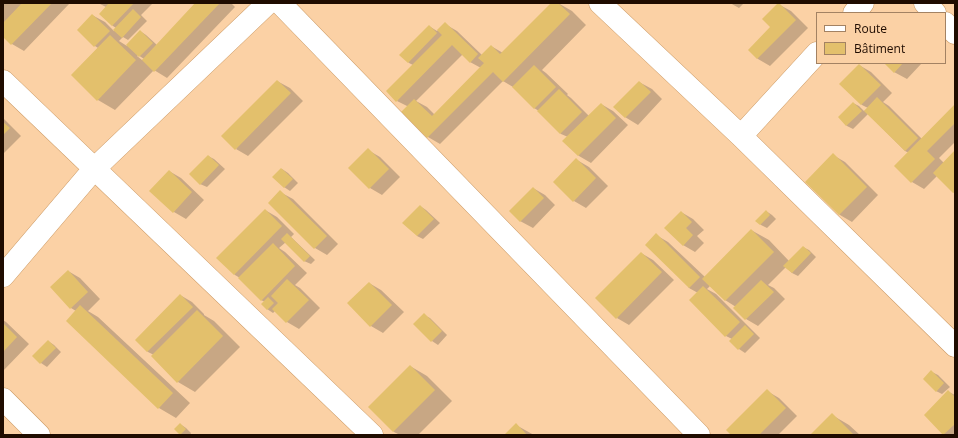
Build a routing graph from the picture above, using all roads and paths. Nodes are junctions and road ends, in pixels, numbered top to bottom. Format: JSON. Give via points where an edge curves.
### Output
{"nodes":[{"id":1,"x":268,"y":3,"type":"edge"},
{"id":2,"x":280,"y":3,"type":"edge"},
{"id":3,"x":600,"y":3,"type":"edge"},
{"id":4,"x":863,"y":3,"type":"edge"},
{"id":5,"x":925,"y":3,"type":"edge"},
{"id":6,"x":855,"y":12,"type":"edge"},
{"id":7,"x":934,"y":12,"type":"edge"},
{"id":8,"x":946,"y":24,"type":"edge"},
{"id":9,"x":955,"y":33,"type":"edge"},
{"id":10,"x":816,"y":54,"type":"edge"},
{"id":11,"x":3,"y":81,"type":"edge"},
{"id":12,"x":741,"y":136,"type":"junction"},
{"id":13,"x":94,"y":169,"type":"junction"},
{"id":14,"x":3,"y":276,"type":"edge"},
{"id":15,"x":955,"y":346,"type":"edge"},
{"id":16,"x":3,"y":399,"type":"edge"},
{"id":17,"x":39,"y":435,"type":"edge"},
{"id":18,"x":372,"y":435,"type":"edge"},
{"id":19,"x":699,"y":435,"type":"edge"}],
"edges":[{"from":1,"to":13,"type":"street"},
{"from":2,"to":19,"type":"street"},
{"from":3,"to":12,"type":"street"},
{"from":4,"to":6,"type":"street"},
{"from":5,"to":7,"type":"street"},
{"from":8,"to":9,"type":"street"},
{"from":10,"to":12,"type":"street"},
{"from":11,"to":13,"type":"street"},
{"from":12,"to":15,"type":"street"},
{"from":13,"to":14,"type":"street"},
{"from":13,"to":18,"type":"street"},
{"from":16,"to":17,"type":"street"}]}
